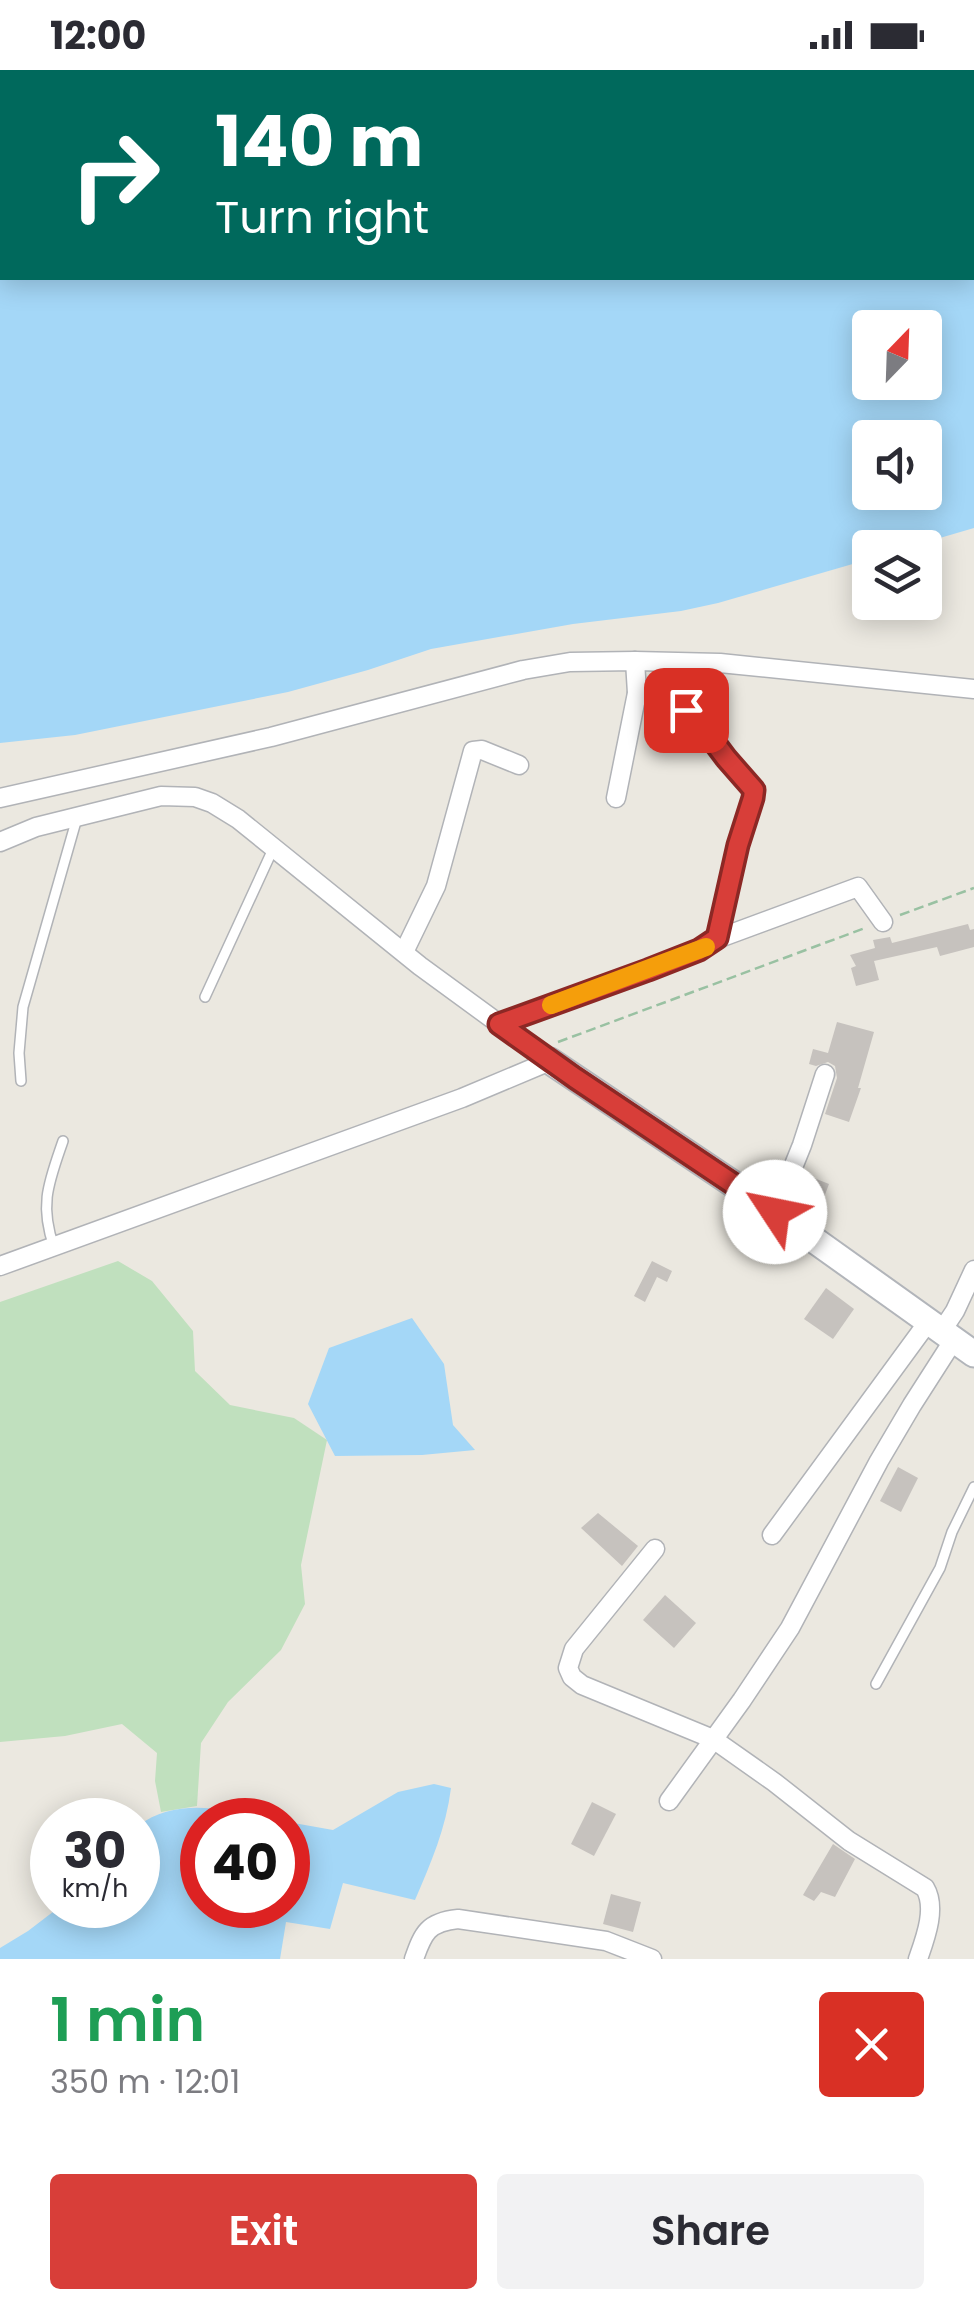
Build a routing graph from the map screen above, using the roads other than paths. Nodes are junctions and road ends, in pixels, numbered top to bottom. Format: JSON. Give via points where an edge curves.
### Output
{"nodes":[{"id":1,"x":635,"y":660,"type":"junction"},
{"id":2,"x":974,"y":690,"type":"edge"},
{"id":3,"x":636,"y":693,"type":"junction"},
{"id":4,"x":519,"y":764,"type":"dead end"},
{"id":5,"x":0,"y":798,"type":"edge"},
{"id":6,"x":616,"y":798,"type":"dead end"},
{"id":7,"x":77,"y":818,"type":"junction"},
{"id":8,"x":0,"y":842,"type":"edge"},
{"id":9,"x":273,"y":848,"type":"junction"},
{"id":10,"x":882,"y":922,"type":"road end"},
{"id":11,"x":717,"y":938,"type":"junction"},
{"id":12,"x":404,"y":952,"type":"junction"},
{"id":13,"x":206,"y":997,"type":"dead end"},
{"id":14,"x":499,"y":1024,"type":"junction"},
{"id":15,"x":542,"y":1056,"type":"junction"},
{"id":16,"x":825,"y":1074,"type":"dead end"},
{"id":17,"x":21,"y":1081,"type":"dead end"},
{"id":18,"x":63,"y":1142,"type":"dead end"},
{"id":19,"x":775,"y":1212,"type":"junction"},
{"id":20,"x":54,"y":1246,"type":"junction"},
{"id":21,"x":0,"y":1266,"type":"edge"},
{"id":22,"x":974,"y":1270,"type":"edge"},
{"id":23,"x":949,"y":1337,"type":"edge"},
{"id":24,"x":974,"y":1487,"type":"edge"},
{"id":25,"x":772,"y":1535,"type":"dead end"},
{"id":26,"x":654,"y":1548,"type":"dead end"},
{"id":27,"x":876,"y":1684,"type":"dead end"},
{"id":28,"x":712,"y":1739,"type":"junction"},
{"id":29,"x":668,"y":1801,"type":"dead end"},
{"id":30,"x":414,"y":1959,"type":"edge"},
{"id":31,"x":652,"y":1959,"type":"edge"},
{"id":32,"x":918,"y":1959,"type":"edge"}],
"edges":[{"from":1,"to":2,"type":"street"},
{"from":1,"to":3,"type":"street"},
{"from":1,"to":5,"type":"street","via":[[522,670],[271,737]]},
{"from":3,"to":6,"type":"street"},
{"from":3,"to":11,"type":"street","via":[[692,714],[754,790]]},
{"from":4,"to":12,"type":"street","via":[[473,751],[436,886]]},
{"from":7,"to":8,"type":"street"},
{"from":7,"to":9,"type":"street","via":[[160,796],[195,797],[238,819]]},
{"from":7,"to":17,"type":"lane","via":[[23,1008]]},
{"from":9,"to":12,"type":"street"},
{"from":9,"to":13,"type":"lane"},
{"from":10,"to":11,"type":"street","via":[[858,888]]},
{"from":11,"to":14,"type":"street"},
{"from":12,"to":14,"type":"street"},
{"from":14,"to":15,"type":"street"},
{"from":15,"to":19,"type":"street"},
{"from":15,"to":20,"type":"street","via":[[462,1098]]},
{"from":16,"to":19,"type":"street"},
{"from":18,"to":20,"type":"lane","via":[[45,1202]]},
{"from":19,"to":23,"type":"street"},
{"from":20,"to":21,"type":"street"},
{"from":22,"to":23,"type":"street"},
{"from":23,"to":25,"type":"street"},
{"from":23,"to":28,"type":"street","via":[[790,1628]]},
{"from":24,"to":27,"type":"lane","via":[[940,1568]]},
{"from":26,"to":28,"type":"street","via":[[574,1648],[568,1668],[582,1685]]},
{"from":28,"to":29,"type":"street"},
{"from":28,"to":32,"type":"street","via":[[849,1841],[925,1888],[930,1906]]},
{"from":30,"to":31,"type":"street","via":[[430,1928],[458,1919],[606,1941]]}]}
